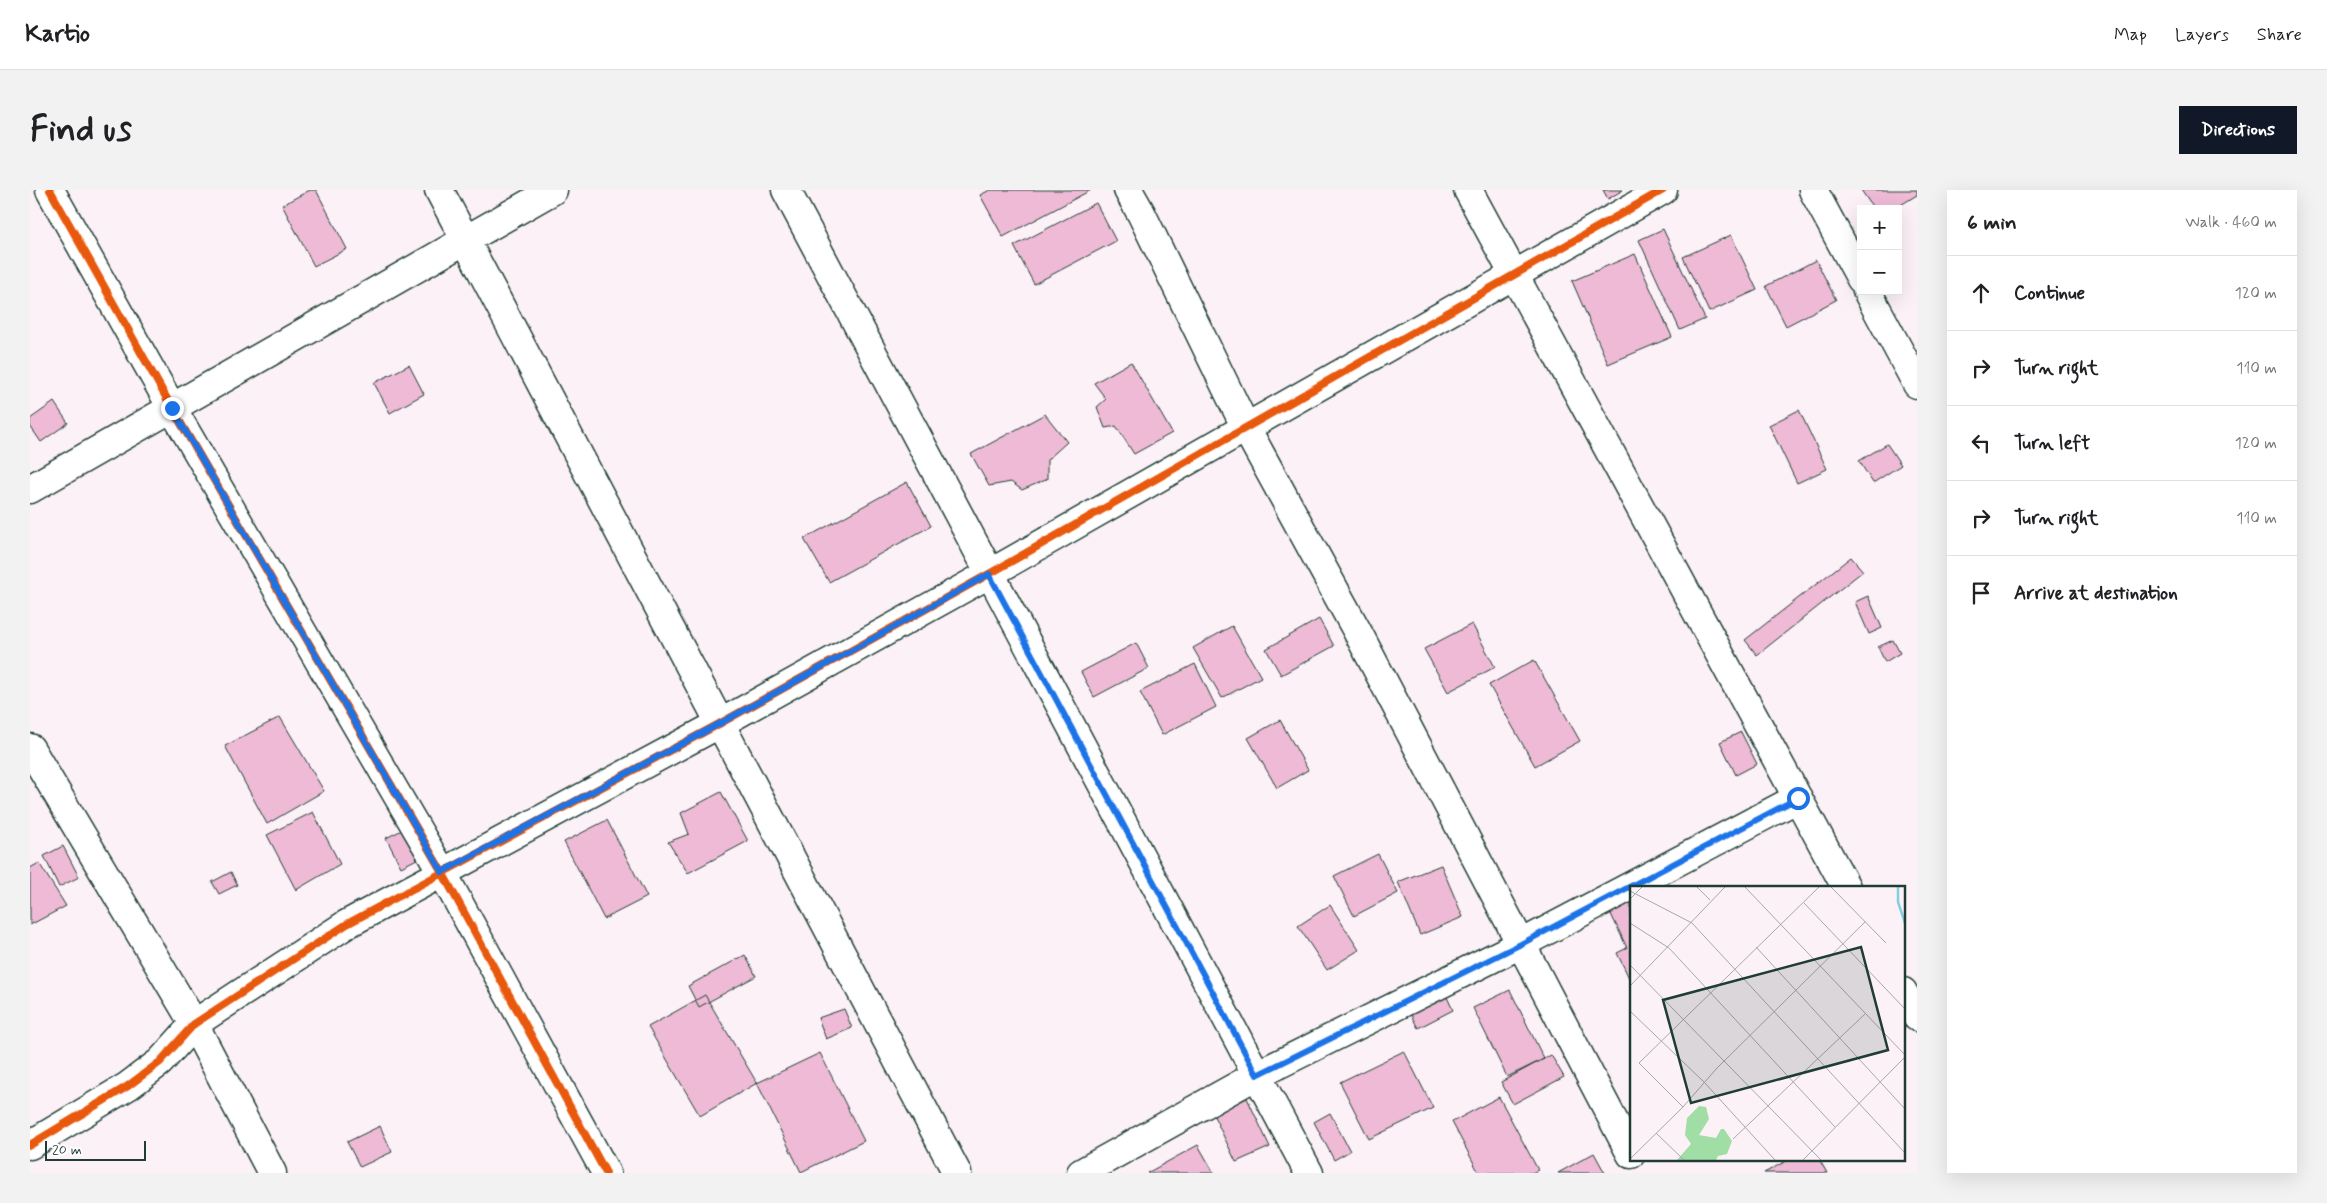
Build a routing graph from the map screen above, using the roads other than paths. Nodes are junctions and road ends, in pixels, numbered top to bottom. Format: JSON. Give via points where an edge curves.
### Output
{"nodes":[{"id":1,"x":50,"y":190,"type":"edge"},
{"id":2,"x":439,"y":190,"type":"edge"},
{"id":3,"x":553,"y":190,"type":"edge"},
{"id":4,"x":786,"y":190,"type":"edge"},
{"id":5,"x":1128,"y":190,"type":"edge"},
{"id":6,"x":1468,"y":190,"type":"edge"},
{"id":7,"x":1663,"y":190,"type":"edge"},
{"id":8,"x":1814,"y":190,"type":"edge"},
{"id":9,"x":465,"y":240,"type":"junction"},
{"id":10,"x":1857,"y":271,"type":"edge"},
{"id":11,"x":1515,"y":276,"type":"junction"},
{"id":12,"x":1870,"y":295,"type":"edge"},
{"id":13,"x":1917,"y":384,"type":"edge"},
{"id":14,"x":172,"y":408,"type":"junction"},
{"id":15,"x":1246,"y":428,"type":"junction"},
{"id":16,"x":30,"y":489,"type":"edge"},
{"id":17,"x":989,"y":574,"type":"junction"},
{"id":18,"x":719,"y":724,"type":"junction"},
{"id":19,"x":30,"y":748,"type":"edge"},
{"id":20,"x":1798,"y":798,"type":"junction"},
{"id":21,"x":442,"y":872,"type":"junction"},
{"id":22,"x":1631,"y":886,"type":"edge"},
{"id":23,"x":1845,"y":886,"type":"edge"},
{"id":24,"x":1630,"y":887,"type":"edge"},
{"id":25,"x":1521,"y":944,"type":"junction"},
{"id":26,"x":1904,"y":994,"type":"edge"},
{"id":27,"x":1917,"y":1017,"type":"edge"},
{"id":28,"x":194,"y":1024,"type":"junction"},
{"id":29,"x":1257,"y":1075,"type":"junction"},
{"id":30,"x":30,"y":1145,"type":"edge"},
{"id":31,"x":1630,"y":1152,"type":"edge"},
{"id":32,"x":1634,"y":1160,"type":"edge"},
{"id":33,"x":272,"y":1173,"type":"edge"},
{"id":34,"x":606,"y":1173,"type":"edge"},
{"id":35,"x":956,"y":1173,"type":"edge"},
{"id":36,"x":1081,"y":1173,"type":"edge"},
{"id":37,"x":1309,"y":1173,"type":"edge"},
{"id":38,"x":1641,"y":1173,"type":"edge"}],
"edges":[{"from":1,"to":14,"type":"street"},
{"from":2,"to":9,"type":"street"},
{"from":3,"to":9,"type":"street"},
{"from":4,"to":17,"type":"street"},
{"from":5,"to":15,"type":"street"},
{"from":6,"to":11,"type":"street"},
{"from":7,"to":11,"type":"street"},
{"from":8,"to":10,"type":"street"},
{"from":9,"to":14,"type":"street"},
{"from":9,"to":18,"type":"street"},
{"from":11,"to":15,"type":"street"},
{"from":11,"to":20,"type":"street"},
{"from":12,"to":13,"type":"street"},
{"from":14,"to":16,"type":"street"},
{"from":14,"to":21,"type":"street"},
{"from":15,"to":17,"type":"street"},
{"from":15,"to":25,"type":"street","via":[[1356,629]]},
{"from":17,"to":18,"type":"street"},
{"from":17,"to":29,"type":"street"},
{"from":18,"to":21,"type":"street"},
{"from":18,"to":35,"type":"street"},
{"from":19,"to":28,"type":"street"},
{"from":20,"to":22,"type":"street"},
{"from":20,"to":23,"type":"street"},
{"from":21,"to":28,"type":"street","via":[[347,924]]},
{"from":21,"to":34,"type":"street"},
{"from":24,"to":25,"type":"street"},
{"from":25,"to":29,"type":"street"},
{"from":25,"to":31,"type":"street"},
{"from":26,"to":27,"type":"street"},
{"from":28,"to":30,"type":"street","via":[[160,1062],[128,1086]]},
{"from":28,"to":33,"type":"street"},
{"from":29,"to":36,"type":"street"},
{"from":29,"to":37,"type":"street"},
{"from":32,"to":38,"type":"street"}]}
